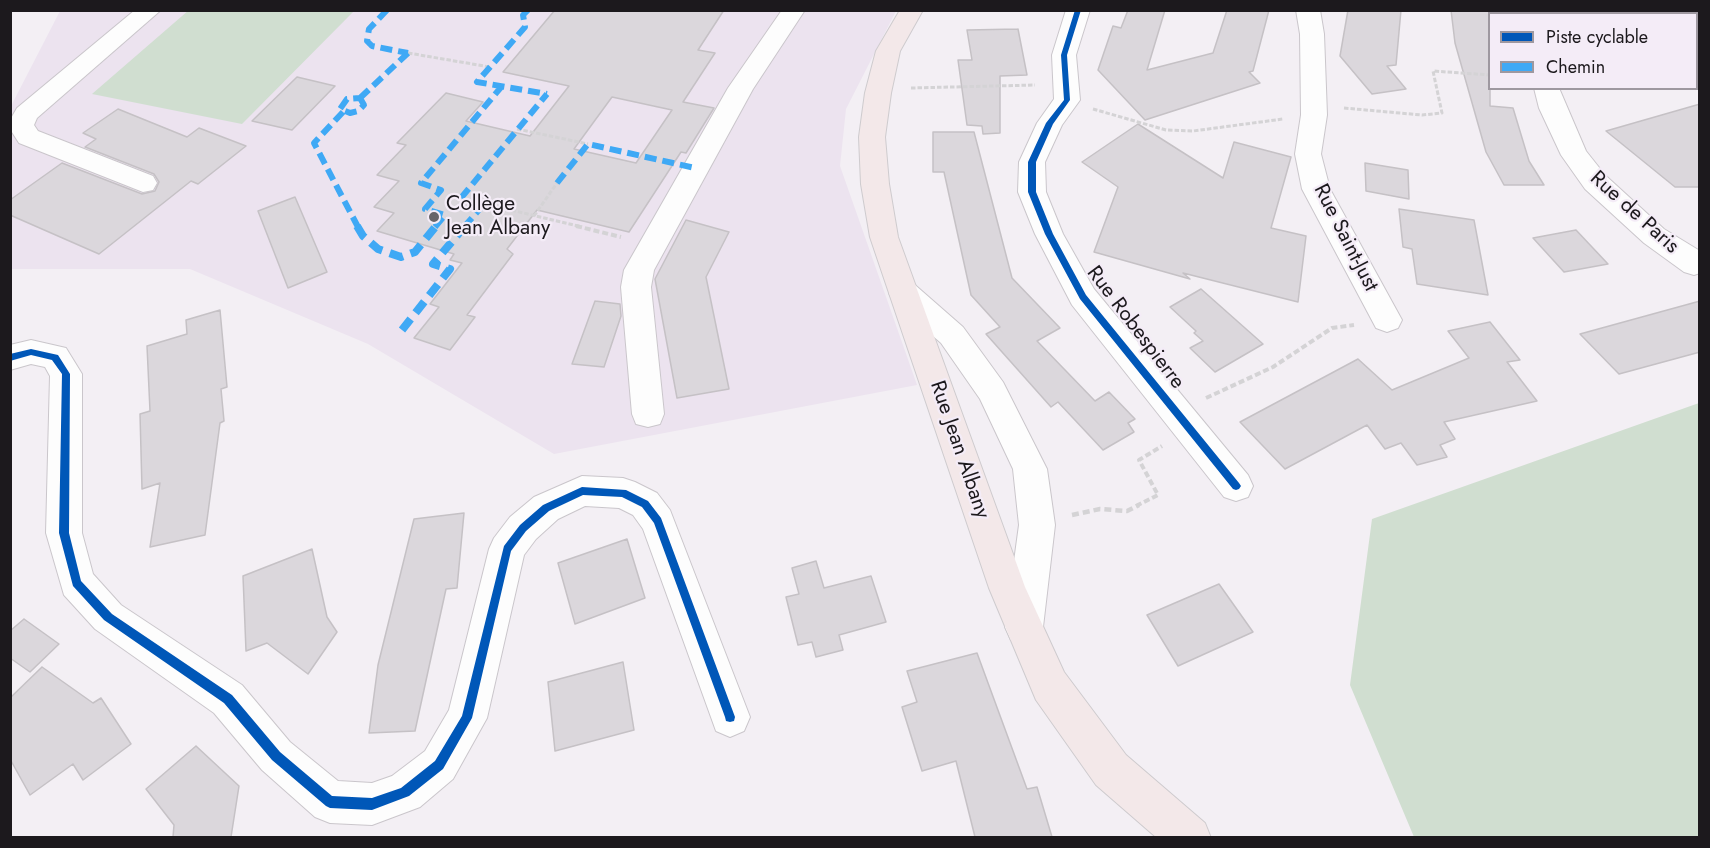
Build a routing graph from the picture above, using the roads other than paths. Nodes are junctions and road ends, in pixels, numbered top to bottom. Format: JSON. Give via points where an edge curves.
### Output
{"nodes":[{"id":1,"x":150,"y":10,"type":"edge"},
{"id":2,"x":794,"y":10,"type":"edge"},
{"id":3,"x":912,"y":10,"type":"edge"},
{"id":4,"x":1078,"y":10,"type":"edge"},
{"id":5,"x":1308,"y":10,"type":"edge"},
{"id":6,"x":1547,"y":90,"type":"edge"},
{"id":7,"x":142,"y":183,"type":"dead end"},
{"id":8,"x":1700,"y":262,"type":"edge"},
{"id":9,"x":904,"y":292,"type":"junction"},
{"id":10,"x":1387,"y":320,"type":"dead end"},
{"id":11,"x":10,"y":358,"type":"edge"},
{"id":12,"x":648,"y":414,"type":"dead end"},
{"id":13,"x":1236,"y":486,"type":"dead end"},
{"id":14,"x":1024,"y":627,"type":"junction"},
{"id":15,"x":730,"y":717,"type":"dead end"},
{"id":16,"x":1190,"y":837,"type":"edge"}],
"edges":[{"from":1,"to":7,"type":"street","via":[[26,114],[21,125],[28,137]]},
{"from":2,"to":12,"type":"street","via":[[741,88],[639,270],[636,287]]},
{"from":3,"to":9,"type":"main road","name":"Rue Jean Albany","via":[[888,51],[872,137],[884,237]]},
{"from":4,"to":13,"type":"street","name":"Rue Robespierre","via":[[1064,55],[1067,92],[1032,162],[1032,192],[1049,234],[1083,297]]},
{"from":5,"to":10,"type":"street","name":"Rue Saint-Just","via":[[1314,110],[1308,154],[1316,189]]},
{"from":6,"to":8,"type":"street","name":"Rue de Paris","via":[[1574,155],[1595,182],[1654,236],[1694,264]]},
{"from":9,"to":14,"type":"main road","name":"Rue Jean Albany"},
{"from":9,"to":14,"type":"street","via":[[952,335],[992,391],[1030,470],[1037,525]]},
{"from":11,"to":15,"type":"street","via":[[31,352],[55,357],[66,374],[64,533],[77,584],[108,617],[228,699],[276,756],[330,802],[372,804],[405,792],[439,765],[467,718],[507,549],[546,508],[582,491],[623,493],[645,504],[658,521]]},
{"from":14,"to":16,"type":"main road","name":"Rue Jean Albany","via":[[1050,686],[1111,770]]}]}
